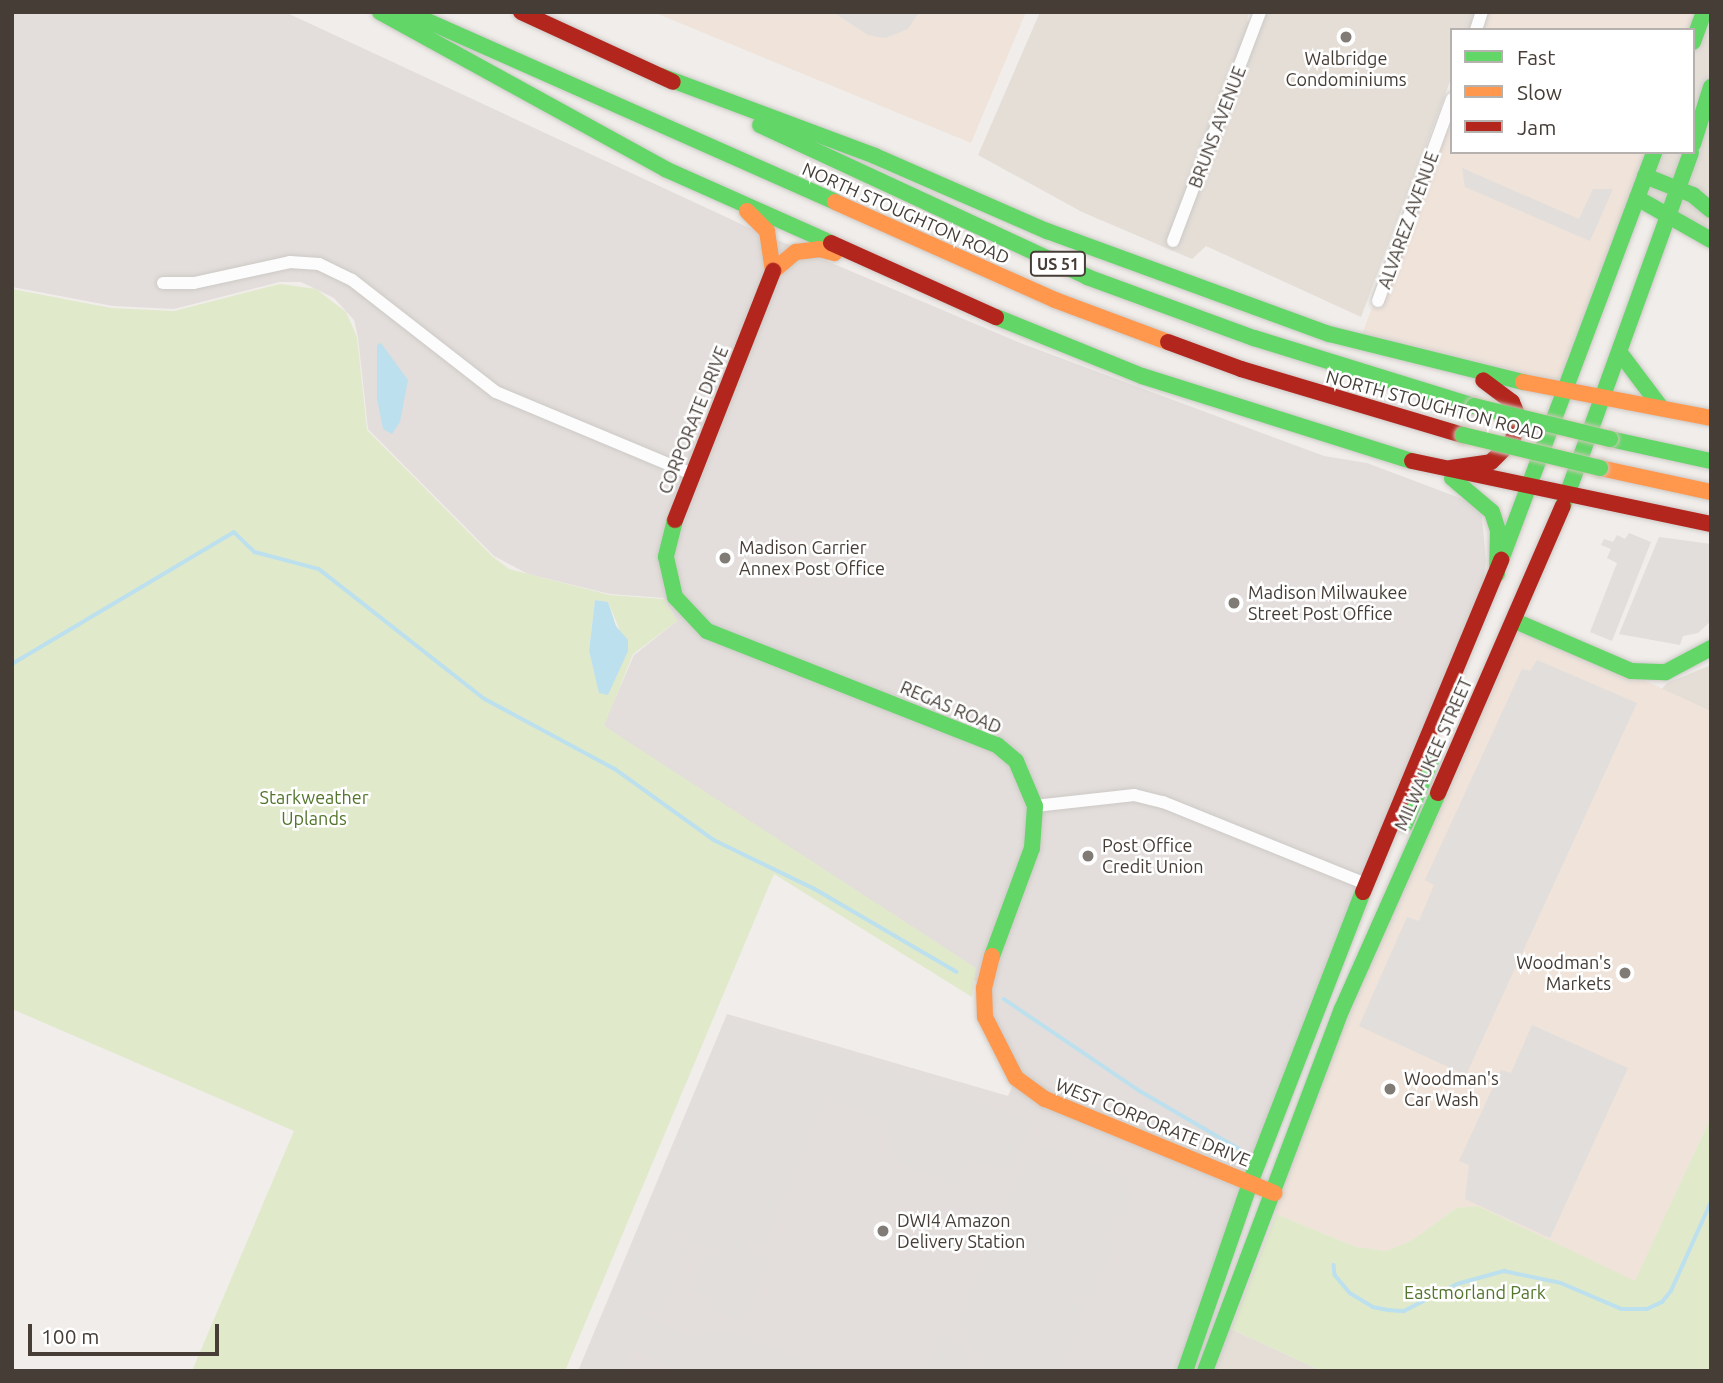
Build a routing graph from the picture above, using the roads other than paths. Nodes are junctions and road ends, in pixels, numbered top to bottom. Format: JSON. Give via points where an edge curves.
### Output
{"nodes":[{"id":1,"x":380,"y":12,"type":"edge"},
{"id":2,"x":407,"y":12,"type":"edge"},
{"id":3,"x":521,"y":12,"type":"edge"},
{"id":4,"x":1260,"y":12,"type":"edge"},
{"id":5,"x":1704,"y":12,"type":"edge"},
{"id":6,"x":1695,"y":37,"type":"edge"},
{"id":7,"x":661,"y":76,"type":"junction"},
{"id":8,"x":1711,"y":87,"type":"edge"},
{"id":9,"x":1450,"y":104,"type":"edge"},
{"id":10,"x":1695,"y":138,"type":"edge"},
{"id":11,"x":1653,"y":154,"type":"edge"},
{"id":12,"x":1690,"y":154,"type":"edge"},
{"id":13,"x":1645,"y":176,"type":"junction"},
{"id":14,"x":1679,"y":188,"type":"junction"},
{"id":15,"x":718,"y":194,"type":"junction"},
{"id":16,"x":1637,"y":198,"type":"junction"},
{"id":17,"x":1711,"y":210,"type":"edge"},
{"id":18,"x":1670,"y":214,"type":"junction"},
{"id":19,"x":1711,"y":240,"type":"edge"},
{"id":20,"x":1174,"y":241,"type":"dead end"},
{"id":21,"x":876,"y":264,"type":"junction"},
{"id":22,"x":773,"y":271,"type":"junction"},
{"id":23,"x":163,"y":283,"type":"dead end"},
{"id":24,"x":1378,"y":301,"type":"dead end"},
{"id":25,"x":1620,"y":353,"type":"junction"},
{"id":26,"x":1456,"y":368,"type":"junction"},
{"id":27,"x":1567,"y":390,"type":"junction"},
{"id":28,"x":1605,"y":396,"type":"junction"},
{"id":29,"x":1661,"y":407,"type":"junction"},
{"id":30,"x":1711,"y":418,"type":"edge"},
{"id":31,"x":1711,"y":461,"type":"edge"},
{"id":32,"x":1440,"y":470,"type":"junction"},
{"id":33,"x":692,"y":474,"type":"junction"},
{"id":34,"x":1530,"y":491,"type":"junction"},
{"id":35,"x":1711,"y":492,"type":"edge"},
{"id":36,"x":1566,"y":497,"type":"junction"},
{"id":37,"x":1711,"y":524,"type":"edge"},
{"id":38,"x":1497,"y":574,"type":"junction"},
{"id":39,"x":672,"y":586,"type":"joint"},
{"id":40,"x":1515,"y":621,"type":"junction"},
{"id":41,"x":1711,"y":648,"type":"edge"},
{"id":42,"x":1448,"y":691,"type":"junction"},
{"id":43,"x":1035,"y":806,"type":"junction"},
{"id":44,"x":1366,"y":884,"type":"junction"},
{"id":45,"x":1393,"y":890,"type":"junction"},
{"id":46,"x":1338,"y":1021,"type":"junction"},
{"id":47,"x":1250,"y":1183,"type":"junction"},
{"id":48,"x":1274,"y":1193,"type":"junction"},
{"id":49,"x":1185,"y":1371,"type":"edge"},
{"id":50,"x":1205,"y":1371,"type":"edge"}],
"edges":[{"from":1,"to":15,"type":"main road","via":[[597,134]]},
{"from":2,"to":35,"type":"main road","name":"NORTH STOUGHTON ROAD","number":"US 51","bridge":true,"via":[[1055,300],[1241,369],[1463,435]]},
{"from":3,"to":7,"type":"main road","name":"NORTH STOUGHTON ROAD","number":"US 51"},
{"from":4,"to":20,"type":"street","name":"BRUNS AVENUE"},
{"from":5,"to":6,"type":"main road"},
{"from":7,"to":26,"type":"main road","via":[[875,156],[1158,273],[1329,334]]},
{"from":7,"to":31,"type":"main road","name":"NORTH STOUGHTON ROAD","number":"US 51","bridge":true,"via":[[914,200],[1087,277],[1254,338],[1474,406]]},
{"from":8,"to":10,"type":"main road"},
{"from":9,"to":24,"type":"street","name":"ALVAREZ AVENUE"},
{"from":11,"to":13,"type":"main road","name":"MILWAUKEE STREET"},
{"from":12,"to":14,"type":"main road","name":"MILWAUKEE STREET"},
{"from":13,"to":14,"type":"main road"},
{"from":13,"to":16,"type":"main road","name":"MILWAUKEE STREET"},
{"from":14,"to":17,"type":"main road"},
{"from":14,"to":18,"type":"main road","name":"MILWAUKEE STREET"},
{"from":15,"to":21,"type":"main road"},
{"from":15,"to":22,"type":"main road","via":[[760,221],[771,243]]},
{"from":16,"to":18,"type":"main road"},
{"from":16,"to":27,"type":"main road","name":"MILWAUKEE STREET"},
{"from":18,"to":19,"type":"main road"},
{"from":18,"to":25,"type":"main road","name":"MILWAUKEE STREET"},
{"from":21,"to":22,"type":"main road","via":[[808,249],[796,252]]},
{"from":21,"to":32,"type":"main road","via":[[1142,376]]},
{"from":22,"to":33,"type":"main road","name":"CORPORATE DRIVE"},
{"from":23,"to":33,"type":"street","via":[[194,283],[290,262],[319,264],[352,280],[496,392]]},
{"from":25,"to":28,"type":"main road","name":"MILWAUKEE STREET"},
{"from":25,"to":29,"type":"main road"},
{"from":26,"to":27,"type":"main road"},
{"from":26,"to":32,"type":"main road","via":[[1507,395],[1517,414],[1517,427],[1501,457]]},
{"from":27,"to":28,"type":"main road"},
{"from":27,"to":34,"type":"main road","name":"MILWAUKEE STREET"},
{"from":28,"to":29,"type":"main road"},
{"from":28,"to":36,"type":"main road","name":"MILWAUKEE STREET"},
{"from":29,"to":30,"type":"main road"},
{"from":32,"to":34,"type":"main road"},
{"from":32,"to":38,"type":"main road","via":[[1482,498],[1492,512],[1498,531]]},
{"from":33,"to":39,"type":"main road","name":"CORPORATE DRIVE","via":[[667,547]]},
{"from":34,"to":36,"type":"main road"},
{"from":34,"to":38,"type":"main road","name":"MILWAUKEE STREET"},
{"from":36,"to":37,"type":"main road"},
{"from":36,"to":40,"type":"main road","name":"MILWAUKEE STREET"},
{"from":38,"to":42,"type":"main road","name":"MILWAUKEE STREET"},
{"from":39,"to":43,"type":"main road","name":"REGAS ROAD","via":[[685,610],[707,631],[997,745],[1023,770]]},
{"from":40,"to":41,"type":"main road","via":[[1631,671],[1666,671]]},
{"from":40,"to":45,"type":"main road","name":"MILWAUKEE STREET"},
{"from":42,"to":44,"type":"main road","name":"MILWAUKEE STREET"},
{"from":42,"to":45,"type":"main road","via":[[1424,784],[1386,865]]},
{"from":43,"to":44,"type":"street","via":[[1142,797]]},
{"from":43,"to":47,"type":"main road","name":"WEST CORPORATE DRIVE","via":[[1032,848],[994,946],[984,988],[985,1017],[1004,1062],[1016,1078],[1045,1099]]},
{"from":44,"to":46,"type":"main road","via":[[1372,908],[1352,962]]},
{"from":44,"to":47,"type":"main road","name":"MILWAUKEE STREET"},
{"from":45,"to":46,"type":"main road","name":"MILWAUKEE STREET"},
{"from":46,"to":48,"type":"main road","name":"MILWAUKEE STREET"},
{"from":47,"to":48,"type":"main road","name":"WEST CORPORATE DRIVE"},
{"from":47,"to":49,"type":"main road","name":"MILWAUKEE STREET"},
{"from":48,"to":50,"type":"main road","name":"MILWAUKEE STREET"}]}
